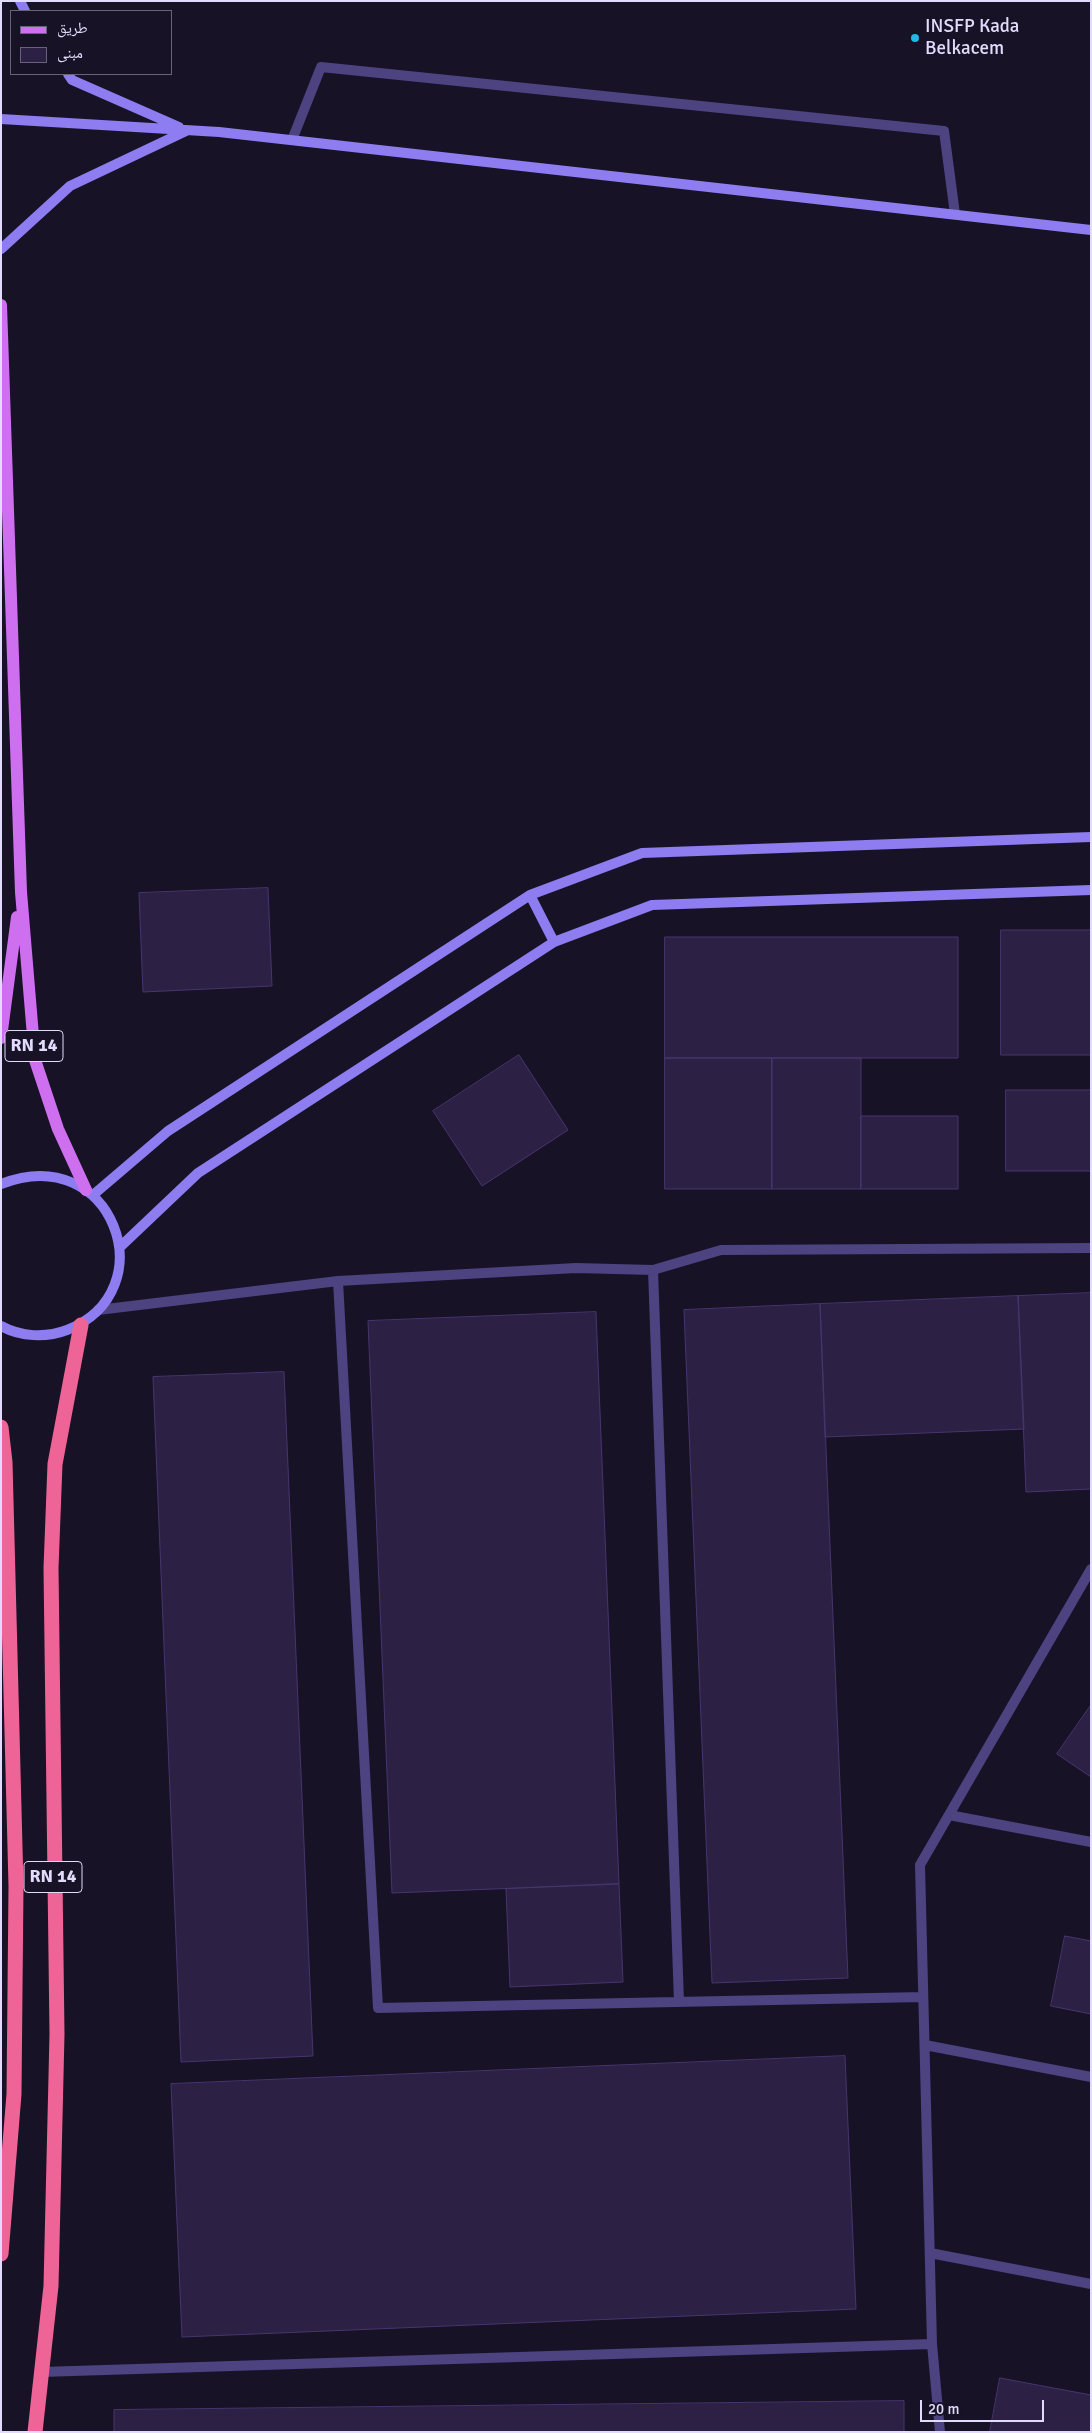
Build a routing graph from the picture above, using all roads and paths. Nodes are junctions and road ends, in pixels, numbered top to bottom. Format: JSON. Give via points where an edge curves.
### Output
{"nodes":[{"id":1,"x":69,"y":75,"type":"edge"},
{"id":2,"x":1,"y":119,"type":"edge"},
{"id":3,"x":187,"y":130,"type":"junction"},
{"id":4,"x":292,"y":140,"type":"junction"},
{"id":5,"x":955,"y":214,"type":"junction"},
{"id":6,"x":1091,"y":230,"type":"edge"},
{"id":7,"x":1,"y":249,"type":"edge"},
{"id":8,"x":1,"y":305,"type":"edge"},
{"id":9,"x":1091,"y":837,"type":"edge"},
{"id":10,"x":1091,"y":890,"type":"edge"},
{"id":11,"x":21,"y":892,"type":"junction"},
{"id":12,"x":530,"y":895,"type":"junction"},
{"id":13,"x":554,"y":942,"type":"junction"},
{"id":14,"x":1,"y":1038,"type":"edge"},
{"id":15,"x":1,"y":1184,"type":"edge"},
{"id":16,"x":90,"y":1192,"type":"junction"},
{"id":17,"x":120,"y":1247,"type":"junction"},
{"id":18,"x":1091,"y":1248,"type":"edge"},
{"id":19,"x":653,"y":1270,"type":"junction"},
{"id":20,"x":338,"y":1282,"type":"junction"},
{"id":21,"x":98,"y":1310,"type":"junction"},
{"id":22,"x":81,"y":1325,"type":"junction"},
{"id":23,"x":1,"y":1326,"type":"edge"},
{"id":24,"x":1,"y":1427,"type":"edge"},
{"id":25,"x":1091,"y":1570,"type":"edge"},
{"id":26,"x":949,"y":1815,"type":"junction"},
{"id":27,"x":1091,"y":1842,"type":"edge"},
{"id":28,"x":923,"y":1997,"type":"junction"},
{"id":29,"x":679,"y":2002,"type":"junction"},
{"id":30,"x":924,"y":2046,"type":"junction"},
{"id":31,"x":1091,"y":2077,"type":"edge"},
{"id":32,"x":930,"y":2253,"type":"junction"},
{"id":33,"x":1,"y":2254,"type":"edge"},
{"id":34,"x":1091,"y":2284,"type":"edge"},
{"id":35,"x":932,"y":2344,"type":"junction"},
{"id":36,"x":41,"y":2372,"type":"junction"},
{"id":37,"x":35,"y":2432,"type":"edge"},
{"id":38,"x":940,"y":2432,"type":"edge"}],
"edges":[{"from":1,"to":3,"type":"street","via":[[72,80]]},
{"from":2,"to":3,"type":"street"},
{"from":3,"to":4,"type":"street"},
{"from":3,"to":7,"type":"street","via":[[70,186]]},
{"from":4,"to":5,"type":"street"},
{"from":4,"to":5,"type":"street","via":[[320,67],[944,131]]},
{"from":5,"to":6,"type":"street"},
{"from":8,"to":11,"type":"main road","number":"RN 14"},
{"from":9,"to":12,"type":"street","via":[[642,852]]},
{"from":10,"to":13,"type":"street","via":[[652,905]]},
{"from":11,"to":14,"type":"main road","number":"RN 14"},
{"from":11,"to":16,"type":"main road","number":"RN 14","via":[[35,1060],[58,1129]]},
{"from":12,"to":13,"type":"street"},
{"from":12,"to":16,"type":"street","via":[[168,1131]]},
{"from":13,"to":17,"type":"street","via":[[198,1173]]},
{"from":15,"to":16,"type":"street","via":[[21,1176],[44,1174],[66,1179]]},
{"from":16,"to":17,"type":"street","via":[[114,1225]]},
{"from":17,"to":21,"type":"street","via":[[119,1270],[112,1292]]},
{"from":18,"to":19,"type":"street","via":[[721,1250]]},
{"from":19,"to":20,"type":"street","via":[[576,1268]]},
{"from":19,"to":29,"type":"street"},
{"from":20,"to":21,"type":"street"},
{"from":20,"to":29,"type":"street","via":[[378,2008]]},
{"from":21,"to":22,"type":"street"},
{"from":22,"to":23,"type":"street","via":[[58,1334],[34,1336]]},
{"from":22,"to":36,"type":"highway","number":"RN 14","via":[[55,1464],[50,1568],[57,2034],[50,2286]]},
{"from":24,"to":33,"type":"highway","number":"RN 14","via":[[5,1462],[16,1886],[14,2094]]},
{"from":25,"to":26,"type":"street"},
{"from":26,"to":27,"type":"street"},
{"from":26,"to":28,"type":"street","via":[[920,1865]]},
{"from":28,"to":29,"type":"street"},
{"from":28,"to":30,"type":"street"},
{"from":30,"to":31,"type":"street"},
{"from":30,"to":32,"type":"street"},
{"from":32,"to":34,"type":"street"},
{"from":32,"to":35,"type":"street"},
{"from":35,"to":36,"type":"street"},
{"from":35,"to":38,"type":"street"},
{"from":36,"to":37,"type":"highway","number":"RN 14"}]}
